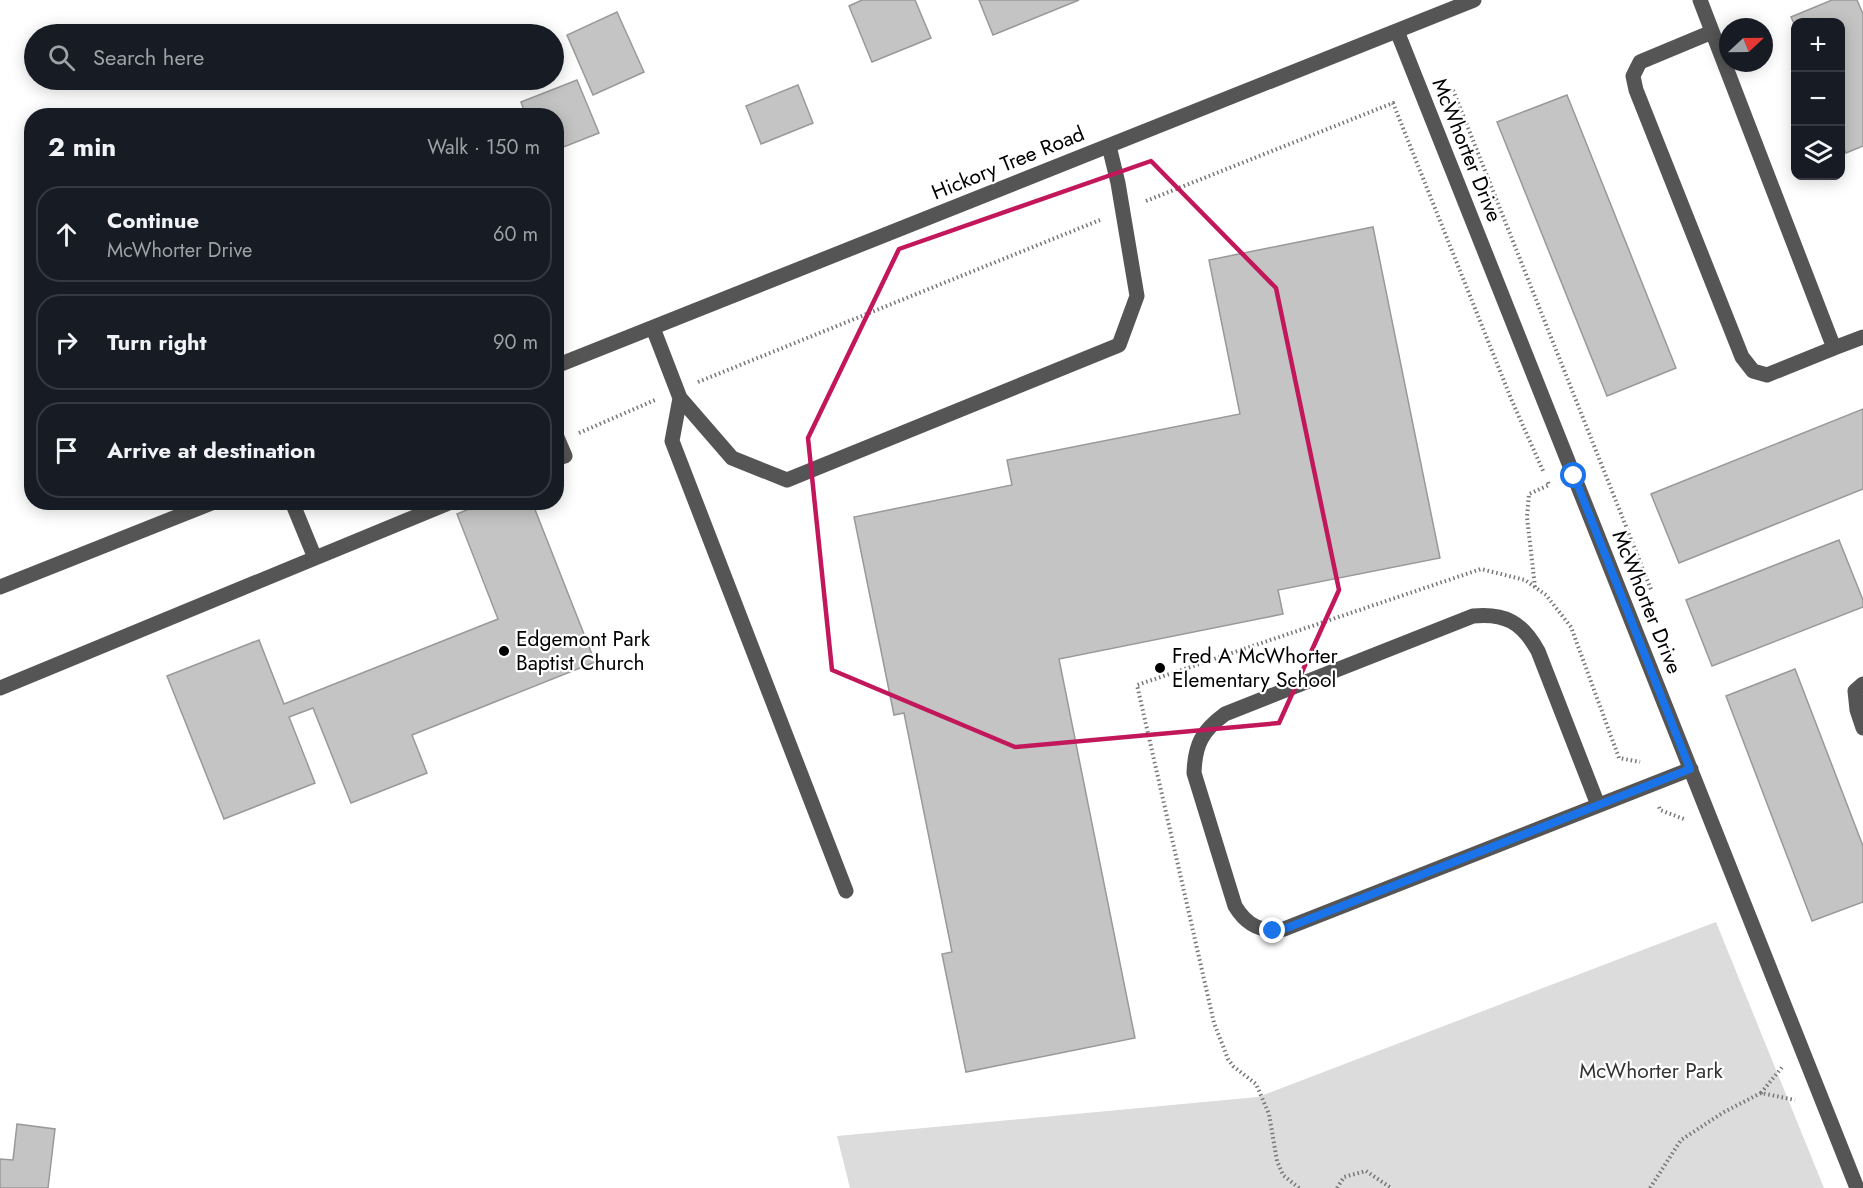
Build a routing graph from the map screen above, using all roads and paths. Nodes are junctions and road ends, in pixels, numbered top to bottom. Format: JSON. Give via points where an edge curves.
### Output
{"nodes":[{"id":1,"x":1474,"y":0,"type":"edge"},
{"id":2,"x":1700,"y":0,"type":"edge"},
{"id":3,"x":1397,"y":31,"type":"junction"},
{"id":4,"x":1712,"y":32,"type":"junction"},
{"id":5,"x":1453,"y":90,"type":"dead end"},
{"id":6,"x":1109,"y":146,"type":"junction"},
{"id":7,"x":653,"y":327,"type":"junction"},
{"id":8,"x":1863,"y":337,"type":"edge"},
{"id":9,"x":1834,"y":348,"type":"junction"},
{"id":10,"x":564,"y":363,"type":"edge"},
{"id":11,"x":680,"y":398,"type":"junction"},
{"id":12,"x":194,"y":510,"type":"edge"},
{"id":13,"x":295,"y":510,"type":"edge"},
{"id":14,"x":432,"y":510,"type":"edge"},
{"id":15,"x":315,"y":558,"type":"junction"},
{"id":16,"x":0,"y":587,"type":"edge"},
{"id":17,"x":1652,"y":592,"type":"dead end"},
{"id":18,"x":1863,"y":684,"type":"edge"},
{"id":19,"x":0,"y":688,"type":"edge"},
{"id":20,"x":1863,"y":728,"type":"edge"},
{"id":21,"x":1690,"y":769,"type":"junction"},
{"id":22,"x":1650,"y":785,"type":"junction"},
{"id":23,"x":1598,"y":805,"type":"junction"},
{"id":24,"x":846,"y":891,"type":"dead end"},
{"id":25,"x":1784,"y":1065,"type":"dead end"},
{"id":26,"x":1761,"y":1093,"type":"junction"},
{"id":27,"x":1797,"y":1100,"type":"dead end"},
{"id":28,"x":1299,"y":1188,"type":"edge"},
{"id":29,"x":1337,"y":1188,"type":"edge"},
{"id":30,"x":1391,"y":1188,"type":"edge"},
{"id":31,"x":1650,"y":1188,"type":"edge"},
{"id":32,"x":1857,"y":1188,"type":"edge"}],
"edges":[{"from":1,"to":3,"type":"street","name":"Hickory Tree Road"},
{"from":2,"to":4,"type":"street"},
{"from":3,"to":6,"type":"street","name":"Hickory Tree Road"},
{"from":3,"to":21,"type":"street","name":"McWhorter Drive"},
{"from":4,"to":9,"type":"street"},
{"from":4,"to":9,"type":"street","via":[[1640,62],[1633,76],[1636,90],[1742,357],[1753,371],[1767,375]]},
{"from":5,"to":17,"type":"path"},
{"from":6,"to":7,"type":"street","name":"Hickory Tree Road"},
{"from":6,"to":11,"type":"street","via":[[1137,296],[1119,345],[787,480],[732,458]]},
{"from":7,"to":10,"type":"street","name":"Hickory Tree Road"},
{"from":7,"to":11,"type":"street"},
{"from":8,"to":9,"type":"street"},
{"from":11,"to":24,"type":"street","via":[[672,441]]},
{"from":12,"to":16,"type":"street"},
{"from":13,"to":15,"type":"street"},
{"from":14,"to":15,"type":"street"},
{"from":15,"to":19,"type":"street"},
{"from":18,"to":20,"type":"street","via":[[1856,691]]},
{"from":21,"to":22,"type":"street"},
{"from":21,"to":32,"type":"street","name":"McWhorter Drive"},
{"from":22,"to":23,"type":"street"},
{"from":22,"to":28,"type":"path","via":[[1642,763],[1619,758],[1570,627],[1546,596],[1525,580],[1481,569],[1137,685],[1214,1023],[1228,1059],[1256,1083],[1269,1114],[1277,1161],[1283,1175]]},
{"from":23,"to":23,"type":"street","via":[[1530,637],[1518,625],[1489,615],[1473,616],[1225,714],[1210,725],[1194,755],[1194,773],[1235,906],[1241,916],[1261,930],[1284,929]]},
{"from":25,"to":26,"type":"path"},
{"from":26,"to":27,"type":"path"},
{"from":26,"to":31,"type":"path","via":[[1681,1140]]},
{"from":29,"to":30,"type":"path","via":[[1344,1177],[1366,1171]]}]}
